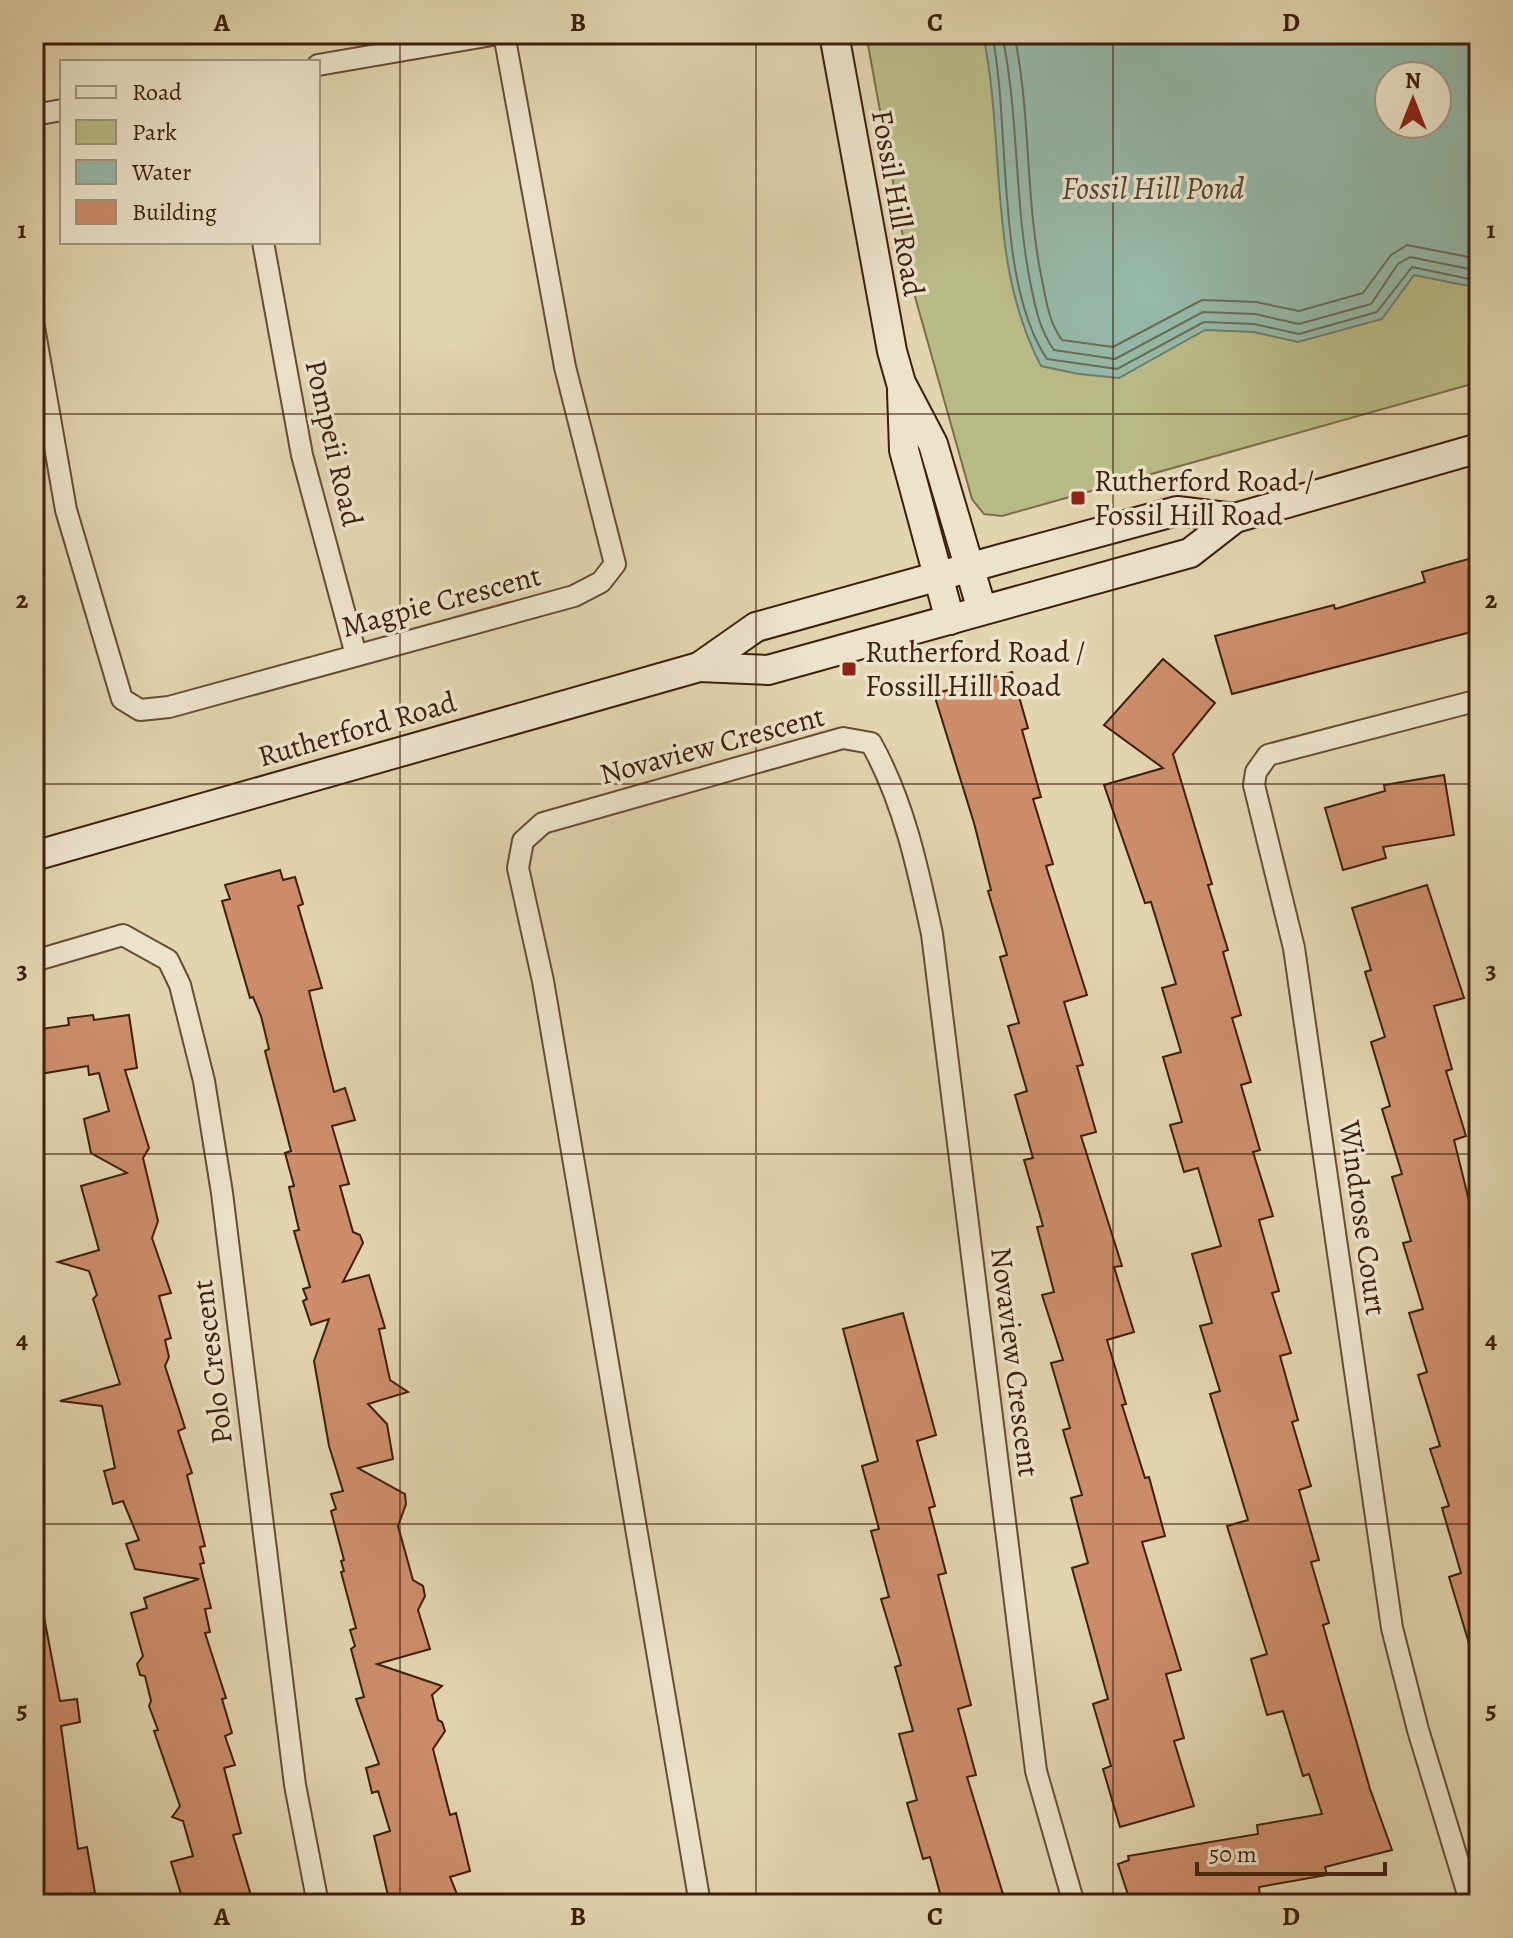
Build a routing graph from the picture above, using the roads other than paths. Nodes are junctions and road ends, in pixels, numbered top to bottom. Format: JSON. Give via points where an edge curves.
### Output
{"nodes":[{"id":1,"x":501,"y":34,"type":"edge"},
{"id":2,"x":834,"y":34,"type":"edge"},
{"id":3,"x":320,"y":65,"type":"edge"},
{"id":4,"x":60,"y":110,"type":"edge"},
{"id":5,"x":34,"y":115,"type":"edge"},
{"id":6,"x":263,"y":244,"type":"edge"},
{"id":7,"x":34,"y":327,"type":"edge"},
{"id":8,"x":901,"y":383,"type":"junction"},
{"id":9,"x":1479,"y":448,"type":"edge"},
{"id":10,"x":1235,"y":518,"type":"junction"},
{"id":11,"x":970,"y":567,"type":"junction"},
{"id":12,"x":939,"y":576,"type":"junction"},
{"id":13,"x":982,"y":610,"type":"junction"},
{"id":14,"x":950,"y":620,"type":"junction"},
{"id":15,"x":356,"y":655,"type":"junction"},
{"id":16,"x":699,"y":667,"type":"junction"},
{"id":17,"x":1479,"y":700,"type":"edge"},
{"id":18,"x":34,"y":856,"type":"edge"},
{"id":19,"x":34,"y":961,"type":"edge"},
{"id":20,"x":318,"y":1904,"type":"edge"},
{"id":21,"x":700,"y":1904,"type":"edge"},
{"id":22,"x":1074,"y":1904,"type":"edge"},
{"id":23,"x":1471,"y":1904,"type":"edge"}],
"edges":[{"from":1,"to":3,"type":"street"},
{"from":1,"to":15,"type":"street","name":"Magpie Crescent","via":[[565,367],[615,564],[601,582],[574,596]]},
{"from":2,"to":8,"type":"main road","name":"Fossil Hill Road","via":[[884,319]]},
{"from":4,"to":5,"type":"street"},
{"from":6,"to":15,"type":"street","name":"Pompeii Road","via":[[302,455]]},
{"from":7,"to":15,"type":"street","name":"Magpie Crescent","via":[[66,510],[122,699],[140,710],[169,707]]},
{"from":8,"to":11,"type":"main road","name":"Fossil Hill Road","via":[[933,444]]},
{"from":8,"to":12,"type":"main road","name":"Fossil Hill Road","via":[[904,450]]},
{"from":9,"to":10,"type":"main road","name":"Rutherford Road"},
{"from":10,"to":11,"type":"main road","name":"Rutherford Road","via":[[1177,511]]},
{"from":10,"to":13,"type":"main road","name":"Rutherford Road","via":[[1190,553]]},
{"from":11,"to":12,"type":"main road","name":"Rutherford Road"},
{"from":11,"to":13,"type":"main road","name":"Fossil Hill Road"},
{"from":12,"to":14,"type":"main road","name":"Fossil Hill Road"},
{"from":12,"to":16,"type":"main road","name":"Rutherford Road","via":[[756,627]]},
{"from":13,"to":14,"type":"main road","name":"Rutherford Road"},
{"from":14,"to":16,"type":"main road","name":"Rutherford Road","via":[[768,670]]},
{"from":16,"to":18,"type":"main road","name":"Rutherford Road"},
{"from":17,"to":23,"type":"street","name":"Windrose Court","via":[[1268,755],[1254,785],[1294,948],[1392,1628]]},
{"from":19,"to":20,"type":"street","name":"Polo Crescent","via":[[123,935],[168,960],[180,985],[204,1081],[222,1193],[295,1785]]},
{"from":21,"to":22,"type":"street","name":"Novaview Crescent","via":[[548,1010],[518,868],[523,841],[543,823],[843,738],[871,743],[888,774],[932,934],[1036,1771]]}]}
